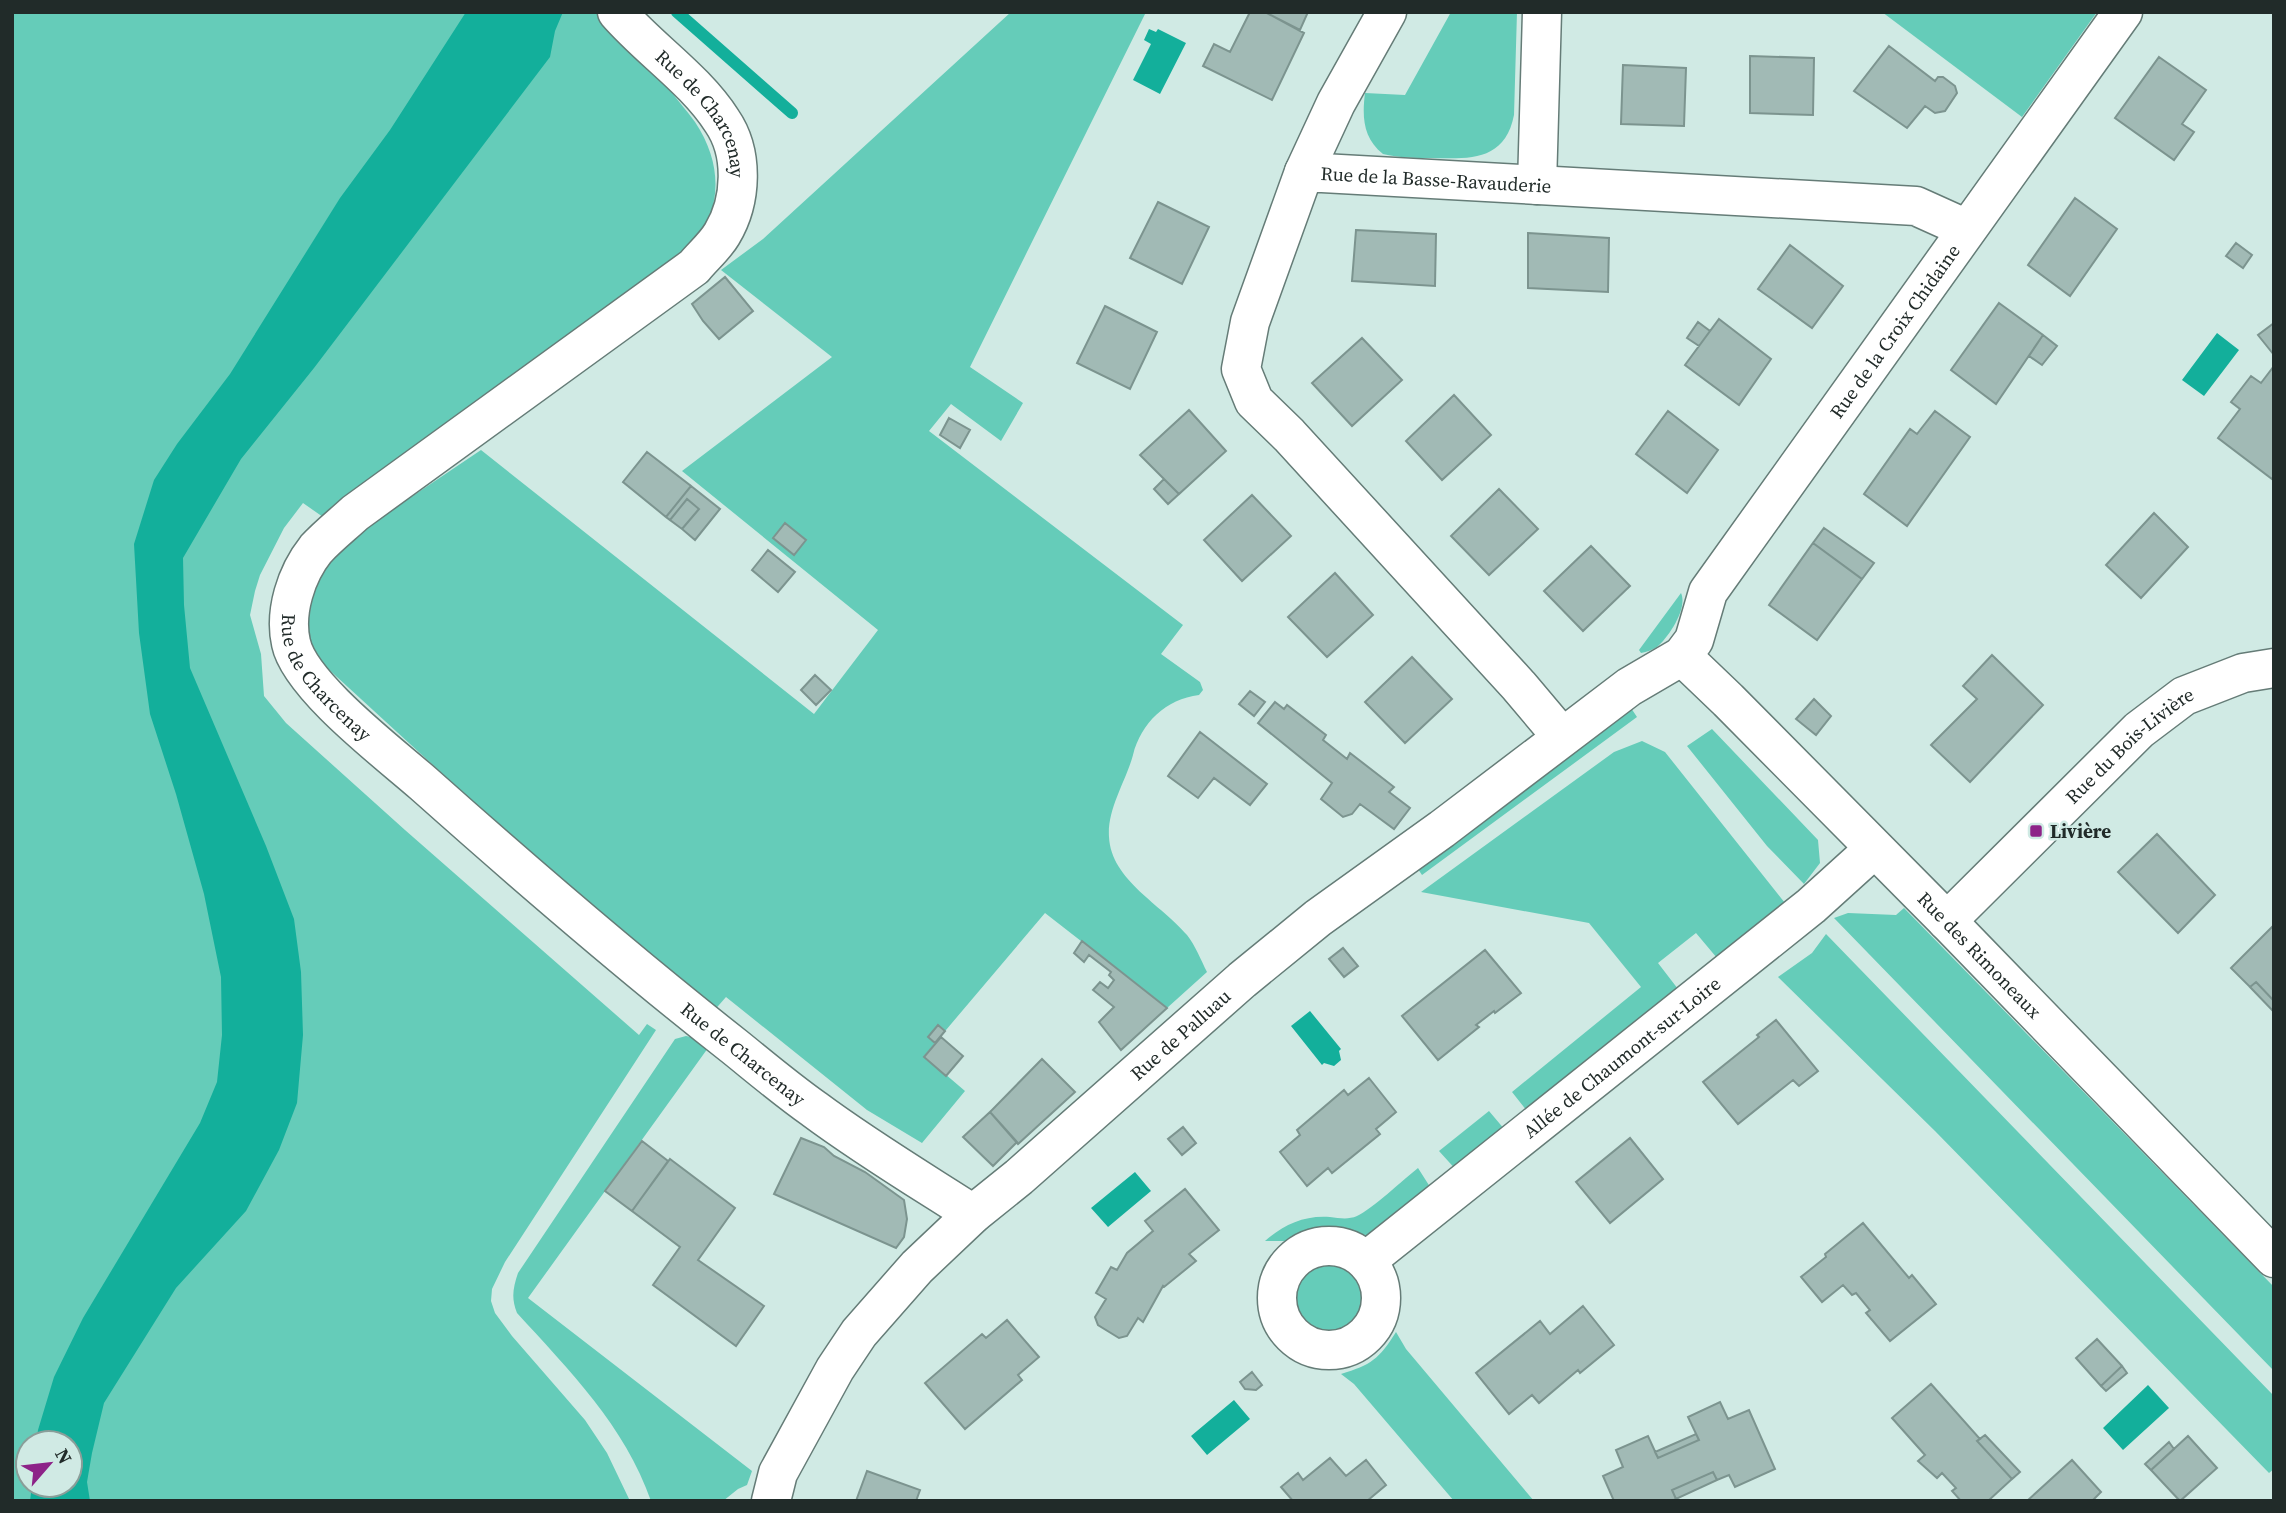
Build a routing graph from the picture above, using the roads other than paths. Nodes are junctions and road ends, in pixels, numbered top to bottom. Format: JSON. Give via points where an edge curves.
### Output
{"nodes":[{"id":1,"x":617,"y":12,"type":"edge"},
{"id":2,"x":1387,"y":12,"type":"edge"},
{"id":3,"x":1542,"y":12,"type":"edge"},
{"id":4,"x":2123,"y":12,"type":"edge"},
{"id":5,"x":1304,"y":172,"type":"junction"},
{"id":6,"x":1537,"y":185,"type":"junction"},
{"id":7,"x":1967,"y":229,"type":"junction"},
{"id":8,"x":1682,"y":656,"type":"junction"},
{"id":9,"x":2274,"y":668,"type":"edge"},
{"id":10,"x":1562,"y":737,"type":"junction"},
{"id":11,"x":1874,"y":849,"type":"junction"},
{"id":12,"x":1947,"y":921,"type":"junction"},
{"id":13,"x":973,"y":1214,"type":"junction"},
{"id":14,"x":2274,"y":1258,"type":"edge"},
{"id":15,"x":1366,"y":1261,"type":"dead end"},
{"id":16,"x":771,"y":1501,"type":"edge"}],
"edges":[{"from":1,"to":13,"type":"street","name":"Rue de Charcenay","via":[[723,122],[733,146],[739,183],[733,213],[721,236],[694,267],[334,532],[305,566],[296,587],[290,607],[291,645],[310,679],[348,718],[682,1006],[814,1110]]},
{"from":2,"to":5,"type":"street","via":[[1342,91]]},
{"from":3,"to":6,"type":"street"},
{"from":4,"to":7,"type":"street","name":"Rue de la Croix Chidaine"},
{"from":5,"to":6,"type":"street","name":"Rue de la Basse-Ravauderie"},
{"from":5,"to":10,"type":"street","name":"Rue de la Basse-Ravauderie","via":[[1250,323],[1241,369],[1254,401]]},
{"from":6,"to":7,"type":"street","name":"Rue de la Basse-Ravauderie","via":[[1916,206]]},
{"from":7,"to":8,"type":"street","name":"Rue de la Croix Chidaine","via":[[1708,592],[1694,640]]},
{"from":8,"to":10,"type":"street","name":"Rue de Palluau","via":[[1629,687]]},
{"from":8,"to":11,"type":"street","name":"Rue des Rimoneaux"},
{"from":9,"to":12,"type":"street","name":"Rue du Bois-Livière","via":[[2242,673],[2184,696],[2150,721]]},
{"from":10,"to":13,"type":"street","name":"Rue de Palluau","via":[[1318,918]]},
{"from":11,"to":12,"type":"street","name":"Rue des Rimoneaux"},
{"from":11,"to":15,"type":"street","name":"Allée de Chaumont-sur-Loire","via":[[1811,906]]},
{"from":12,"to":14,"type":"street","name":"Rue des Rimoneaux"},
{"from":13,"to":16,"type":"street","name":"Rue de Palluau","via":[[917,1267],[859,1334],[778,1474]]}]}
